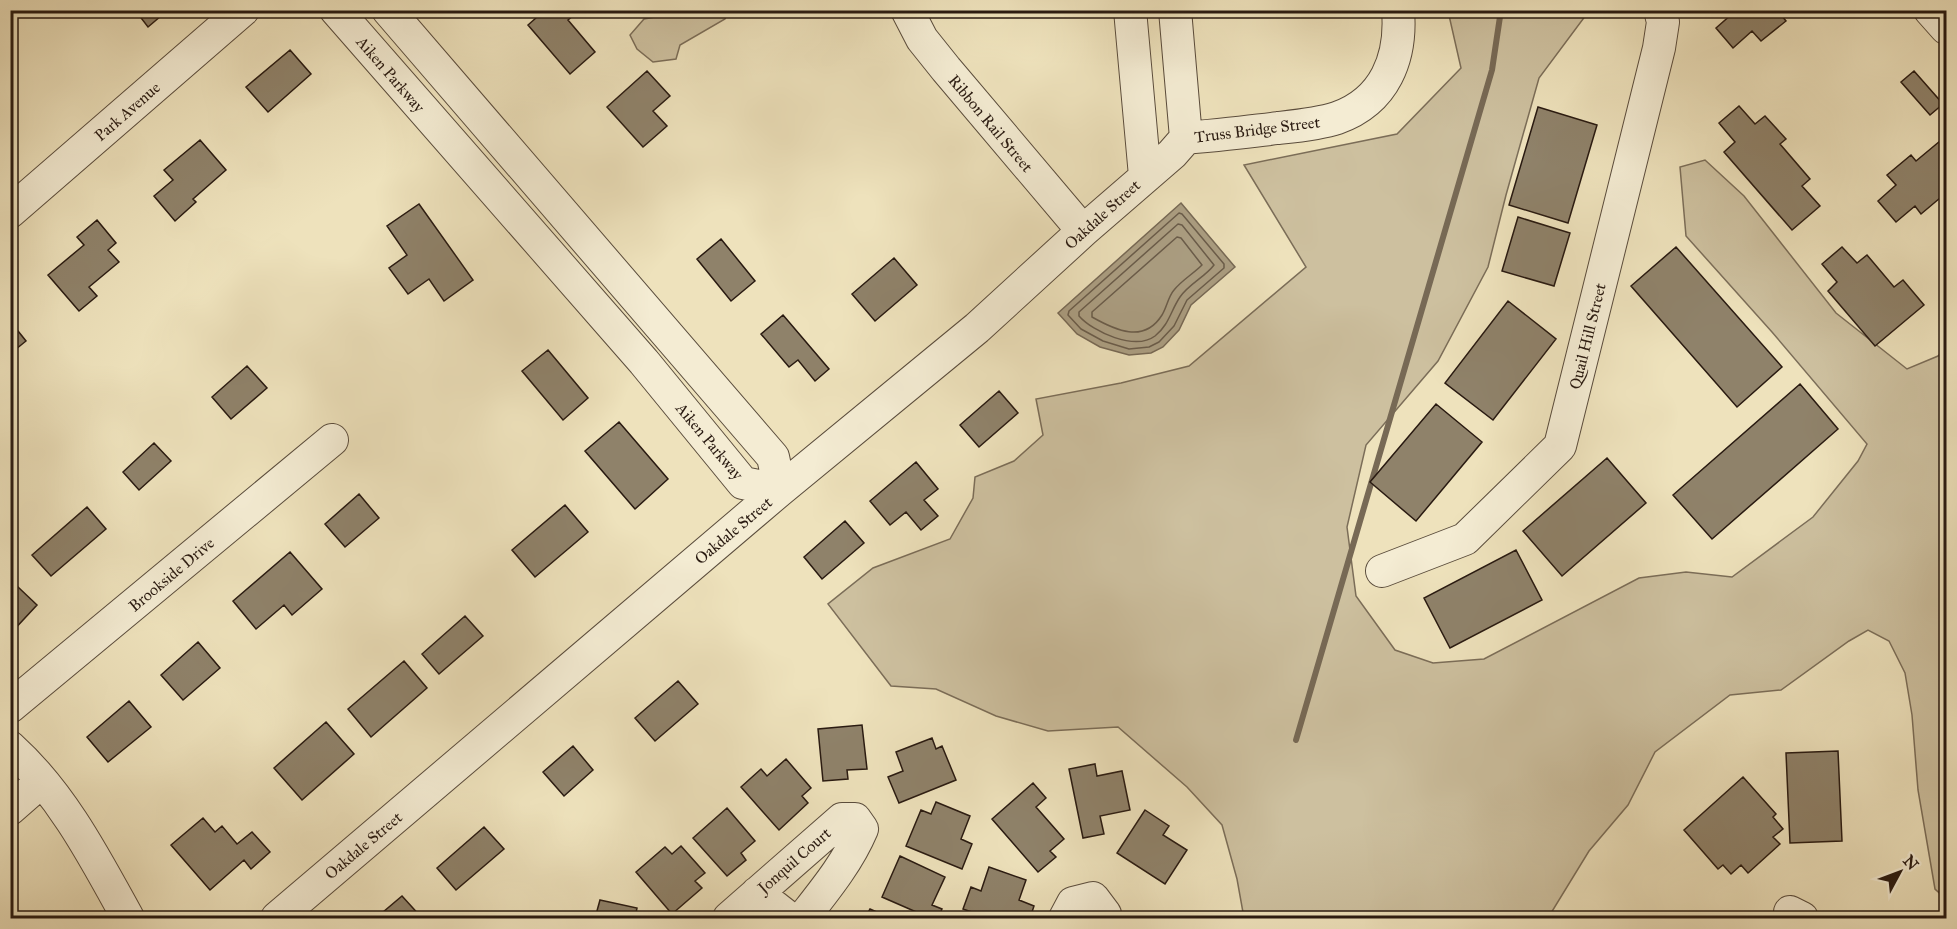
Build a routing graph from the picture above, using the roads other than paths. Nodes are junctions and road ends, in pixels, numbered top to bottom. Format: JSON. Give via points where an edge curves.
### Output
{"nodes":[{"id":1,"x":243,"y":10,"type":"edge"},
{"id":2,"x":336,"y":10,"type":"edge"},
{"id":3,"x":388,"y":10,"type":"edge"},
{"id":4,"x":907,"y":10,"type":"edge"},
{"id":5,"x":1130,"y":10,"type":"edge"},
{"id":6,"x":1175,"y":10,"type":"edge"},
{"id":7,"x":1398,"y":10,"type":"edge"},
{"id":8,"x":1660,"y":10,"type":"edge"},
{"id":9,"x":1930,"y":10,"type":"edge"},
{"id":10,"x":1947,"y":28,"type":"edge"},
{"id":11,"x":1186,"y":138,"type":"junction"},
{"id":12,"x":1145,"y":176,"type":"junction"},
{"id":13,"x":10,"y":212,"type":"edge"},
{"id":14,"x":1083,"y":231,"type":"junction"},
{"id":15,"x":332,"y":440,"type":"dead end"},
{"id":16,"x":780,"y":490,"type":"junction"},
{"id":17,"x":1382,"y":571,"type":"dead end"},
{"id":18,"x":10,"y":707,"type":"edge"},
{"id":19,"x":10,"y":747,"type":"edge"},
{"id":20,"x":42,"y":781,"type":"junction"},
{"id":21,"x":10,"y":809,"type":"edge"},
{"id":22,"x":757,"y":893,"type":"junction"},
{"id":23,"x":128,"y":918,"type":"edge"},
{"id":24,"x":277,"y":918,"type":"edge"},
{"id":25,"x":729,"y":918,"type":"edge"},
{"id":26,"x":789,"y":918,"type":"edge"},
{"id":27,"x":803,"y":918,"type":"edge"},
{"id":28,"x":1065,"y":918,"type":"edge"},
{"id":29,"x":1105,"y":918,"type":"edge"}],
"edges":[{"from":1,"to":13,"type":"street","name":"Park Avenue"},
{"from":2,"to":16,"type":"street","name":"Aiken Parkway","via":[[644,362],[743,483]]},
{"from":3,"to":16,"type":"street","via":[[773,457]]},
{"from":4,"to":14,"type":"street","name":"Ribbon Rail Street","via":[[940,62]]},
{"from":5,"to":12,"type":"street"},
{"from":6,"to":11,"type":"street"},
{"from":7,"to":11,"type":"street","name":"Truss Bridge Street","via":[[1396,52],[1389,72],[1379,88],[1350,112],[1296,126]]},
{"from":8,"to":17,"type":"street","name":"Quail Hill Street","via":[[1663,22],[1659,48],[1560,446],[1465,539]]},
{"from":9,"to":10,"type":"street"},
{"from":11,"to":12,"type":"street","name":"Oakdale Street"},
{"from":12,"to":14,"type":"street","name":"Oakdale Street"},
{"from":14,"to":16,"type":"street","name":"Oakdale Street","via":[[977,328]]},
{"from":15,"to":18,"type":"street","name":"Brookside Drive"},
{"from":16,"to":24,"type":"street","name":"Oakdale Street"},
{"from":19,"to":20,"type":"street"},
{"from":20,"to":21,"type":"street"},
{"from":20,"to":23,"type":"street","via":[[69,817]]},
{"from":22,"to":25,"type":"street","name":"Jonquil Court"},
{"from":22,"to":26,"type":"street"},
{"from":22,"to":27,"type":"street","name":"Jonquil Court","via":[[842,819],[855,819],[862,830],[857,842]]},
{"from":28,"to":29,"type":"street","via":[[1073,903],[1093,898]]}]}
